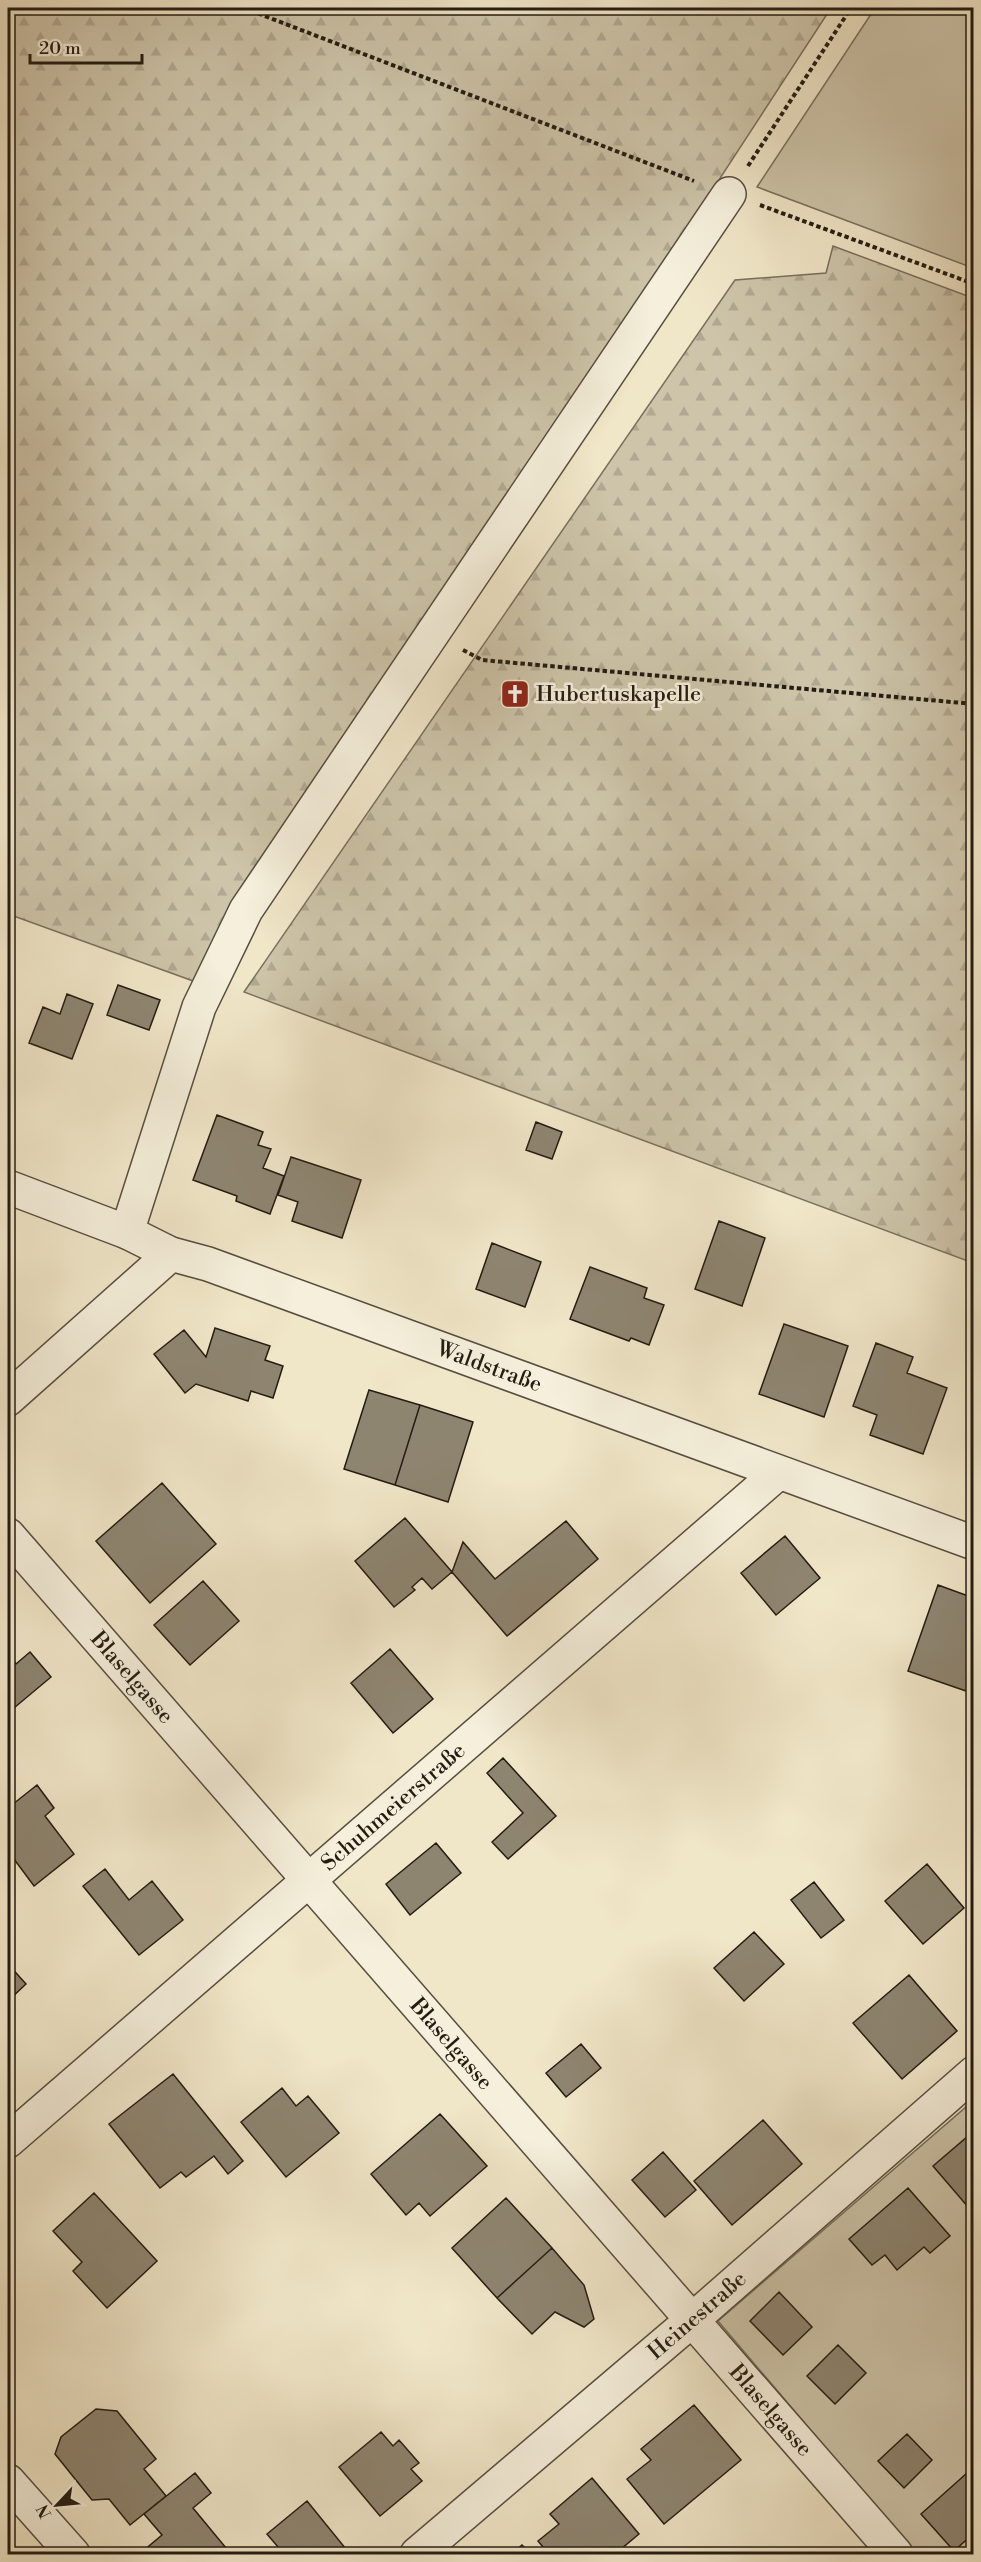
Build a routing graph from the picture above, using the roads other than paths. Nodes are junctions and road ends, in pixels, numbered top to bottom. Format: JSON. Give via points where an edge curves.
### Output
{"nodes":[{"id":1,"x":729,"y":194,"type":"road end"},
{"id":2,"x":8,"y":1187,"type":"edge"},
{"id":3,"x":127,"y":1232,"type":"junction"},
{"id":4,"x":171,"y":1254,"type":"junction"},
{"id":5,"x":8,"y":1399,"type":"edge"},
{"id":6,"x":778,"y":1473,"type":"junction"},
{"id":7,"x":8,"y":1534,"type":"edge"},
{"id":8,"x":974,"y":1543,"type":"edge"},
{"id":9,"x":310,"y":1880,"type":"junction"},
{"id":10,"x":974,"y":2073,"type":"edge"},
{"id":11,"x":8,"y":2141,"type":"edge"},
{"id":12,"x":691,"y":2321,"type":"junction"},
{"id":13,"x":8,"y":2481,"type":"edge"},
{"id":14,"x":73,"y":2554,"type":"edge"},
{"id":15,"x":417,"y":2554,"type":"edge"},
{"id":16,"x":896,"y":2554,"type":"edge"}],
"edges":[{"from":1,"to":3,"type":"street","via":[[246,910],[199,1007]]},
{"from":2,"to":3,"type":"street","name":"Waldstraße"},
{"from":3,"to":4,"type":"street","name":"Waldstraße"},
{"from":4,"to":5,"type":"street"},
{"from":4,"to":6,"type":"street","name":"Waldstraße","via":[[208,1264]]},
{"from":6,"to":8,"type":"street","name":"Waldstraße"},
{"from":6,"to":9,"type":"street","name":"Schuhmeierstraße"},
{"from":7,"to":9,"type":"street","name":"Blaselgasse"},
{"from":9,"to":11,"type":"street","name":"Schuhmeierstraße"},
{"from":9,"to":12,"type":"street","name":"Blaselgasse"},
{"from":10,"to":12,"type":"street","name":"Heinestraße"},
{"from":12,"to":15,"type":"street","name":"Heinestraße"},
{"from":12,"to":16,"type":"street","name":"Blaselgasse"},
{"from":13,"to":14,"type":"street"}]}
